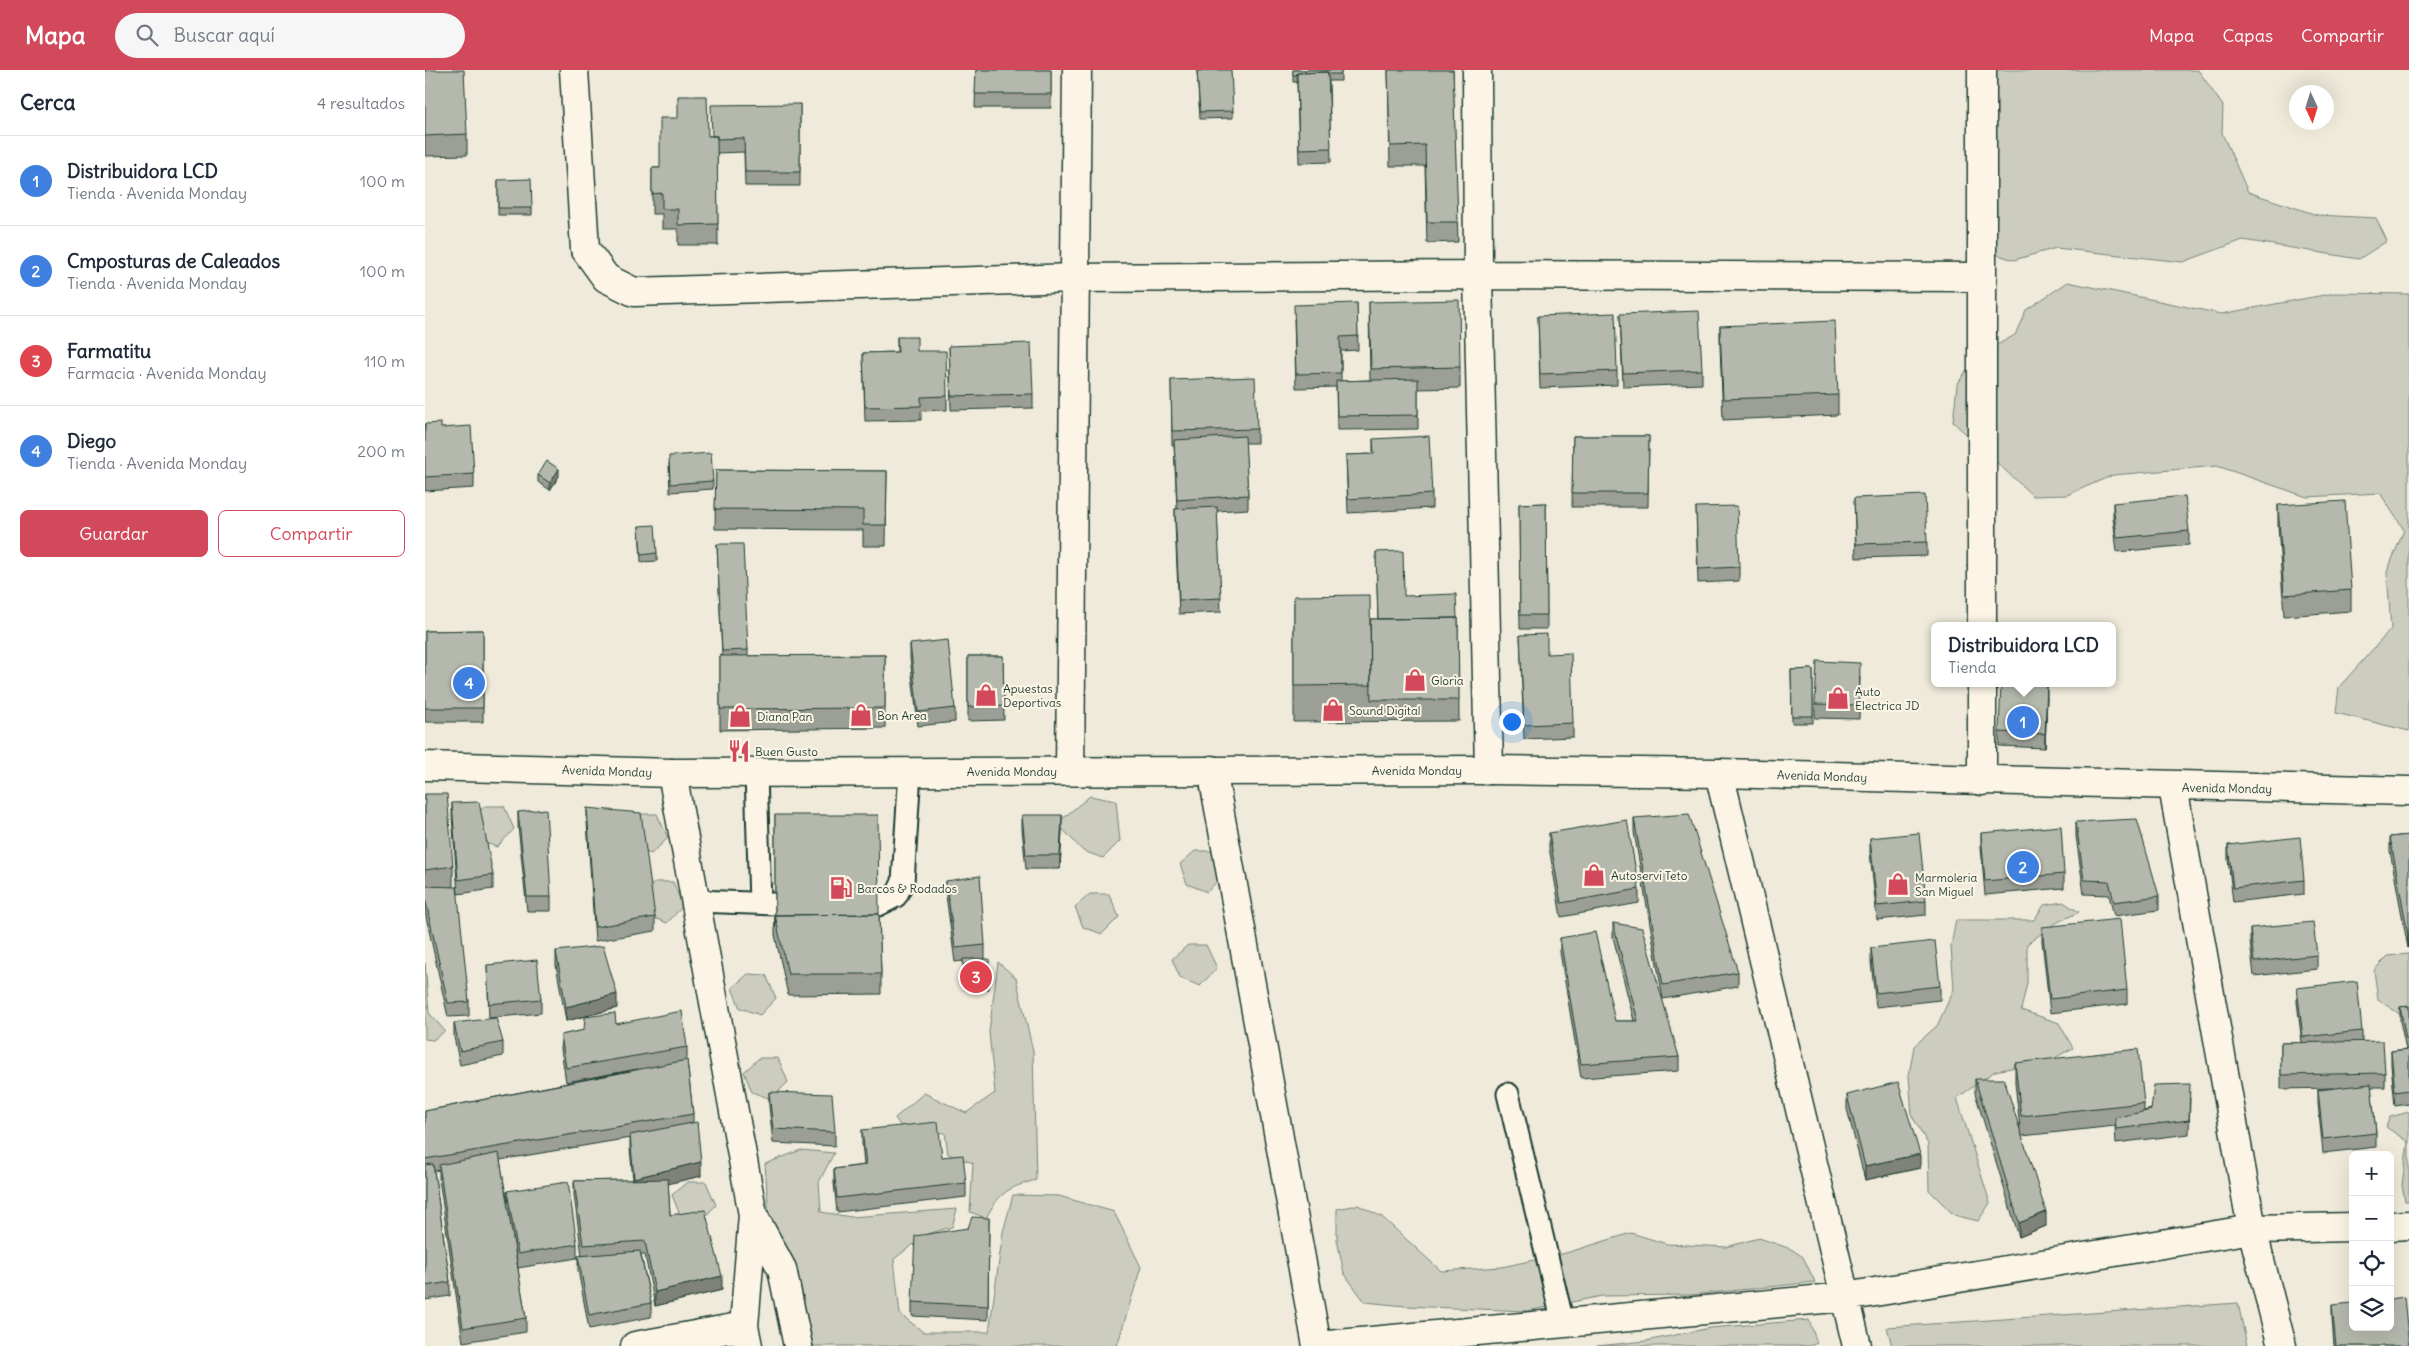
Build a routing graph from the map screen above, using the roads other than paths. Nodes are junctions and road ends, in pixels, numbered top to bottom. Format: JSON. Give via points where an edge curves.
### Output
{"nodes":[{"id":1,"x":573,"y":70,"type":"edge"},
{"id":2,"x":1077,"y":70,"type":"edge"},
{"id":3,"x":1477,"y":70,"type":"edge"},
{"id":4,"x":1982,"y":70,"type":"edge"},
{"id":5,"x":1478,"y":275,"type":"junction"},
{"id":6,"x":1982,"y":277,"type":"junction"},
{"id":7,"x":1075,"y":278,"type":"junction"},
{"id":8,"x":1982,"y":622,"type":"edge"},
{"id":9,"x":1982,"y":687,"type":"edge"},
{"id":10,"x":425,"y":766,"type":"edge"},
{"id":11,"x":1070,"y":770,"type":"junction"},
{"id":12,"x":1212,"y":770,"type":"junction"},
{"id":13,"x":1489,"y":770,"type":"junction"},
{"id":14,"x":910,"y":771,"type":"junction"},
{"id":15,"x":672,"y":773,"type":"junction"},
{"id":16,"x":756,"y":773,"type":"junction"},
{"id":17,"x":1719,"y":774,"type":"junction"},
{"id":18,"x":1982,"y":781,"type":"junction"},
{"id":19,"x":2173,"y":787,"type":"junction"},
{"id":20,"x":2409,"y":791,"type":"edge"},
{"id":21,"x":696,"y":901,"type":"junction"},
{"id":22,"x":878,"y":905,"type":"edge"},
{"id":23,"x":1508,"y":1094,"type":"dead end"},
{"id":24,"x":753,"y":1215,"type":"junction"},
{"id":25,"x":2394,"y":1226,"type":"edge"},
{"id":26,"x":2409,"y":1226,"type":"edge"},
{"id":27,"x":2349,"y":1227,"type":"edge"},
{"id":28,"x":2252,"y":1229,"type":"junction"},
{"id":29,"x":1845,"y":1297,"type":"junction"},
{"id":30,"x":1563,"y":1323,"type":"junction"},
{"id":31,"x":746,"y":1336,"type":"edge"},
{"id":32,"x":635,"y":1346,"type":"edge"},
{"id":33,"x":798,"y":1346,"type":"edge"},
{"id":34,"x":1317,"y":1346,"type":"edge"},
{"id":35,"x":1857,"y":1346,"type":"edge"},
{"id":36,"x":2282,"y":1346,"type":"edge"}],
"edges":[{"from":1,"to":7,"type":"street","via":[[585,249],[606,278],[634,292]]},
{"from":2,"to":7,"type":"street"},
{"from":3,"to":5,"type":"street"},
{"from":4,"to":6,"type":"street"},
{"from":5,"to":6,"type":"street"},
{"from":5,"to":7,"type":"street"},
{"from":5,"to":13,"type":"street"},
{"from":6,"to":8,"type":"street"},
{"from":7,"to":11,"type":"street"},
{"from":9,"to":18,"type":"street"},
{"from":10,"to":15,"type":"street","name":"Avenida Monday"},
{"from":11,"to":12,"type":"street","name":"Avenida Monday"},
{"from":11,"to":14,"type":"street","name":"Avenida Monday"},
{"from":12,"to":13,"type":"street","name":"Avenida Monday"},
{"from":12,"to":34,"type":"street"},
{"from":13,"to":17,"type":"street","name":"Avenida Monday"},
{"from":14,"to":16,"type":"street","name":"Avenida Monday"},
{"from":14,"to":22,"type":"lane","via":[[903,882],[896,896]]},
{"from":15,"to":16,"type":"street","name":"Avenida Monday"},
{"from":15,"to":21,"type":"street"},
{"from":16,"to":21,"type":"lane","via":[[768,903]]},
{"from":17,"to":18,"type":"street","name":"Avenida Monday"},
{"from":17,"to":29,"type":"street"},
{"from":18,"to":19,"type":"street","name":"Avenida Monday"},
{"from":19,"to":20,"type":"street","name":"Avenida Monday"},
{"from":19,"to":28,"type":"street"},
{"from":21,"to":24,"type":"street"},
{"from":23,"to":30,"type":"lane"},
{"from":24,"to":31,"type":"street"},
{"from":24,"to":33,"type":"street","via":[[782,1269]]},
{"from":25,"to":26,"type":"street"},
{"from":27,"to":28,"type":"street"},
{"from":28,"to":29,"type":"street"},
{"from":28,"to":36,"type":"street"},
{"from":29,"to":30,"type":"street"},
{"from":29,"to":35,"type":"street"},
{"from":30,"to":34,"type":"street"},
{"from":31,"to":32,"type":"street"}]}
